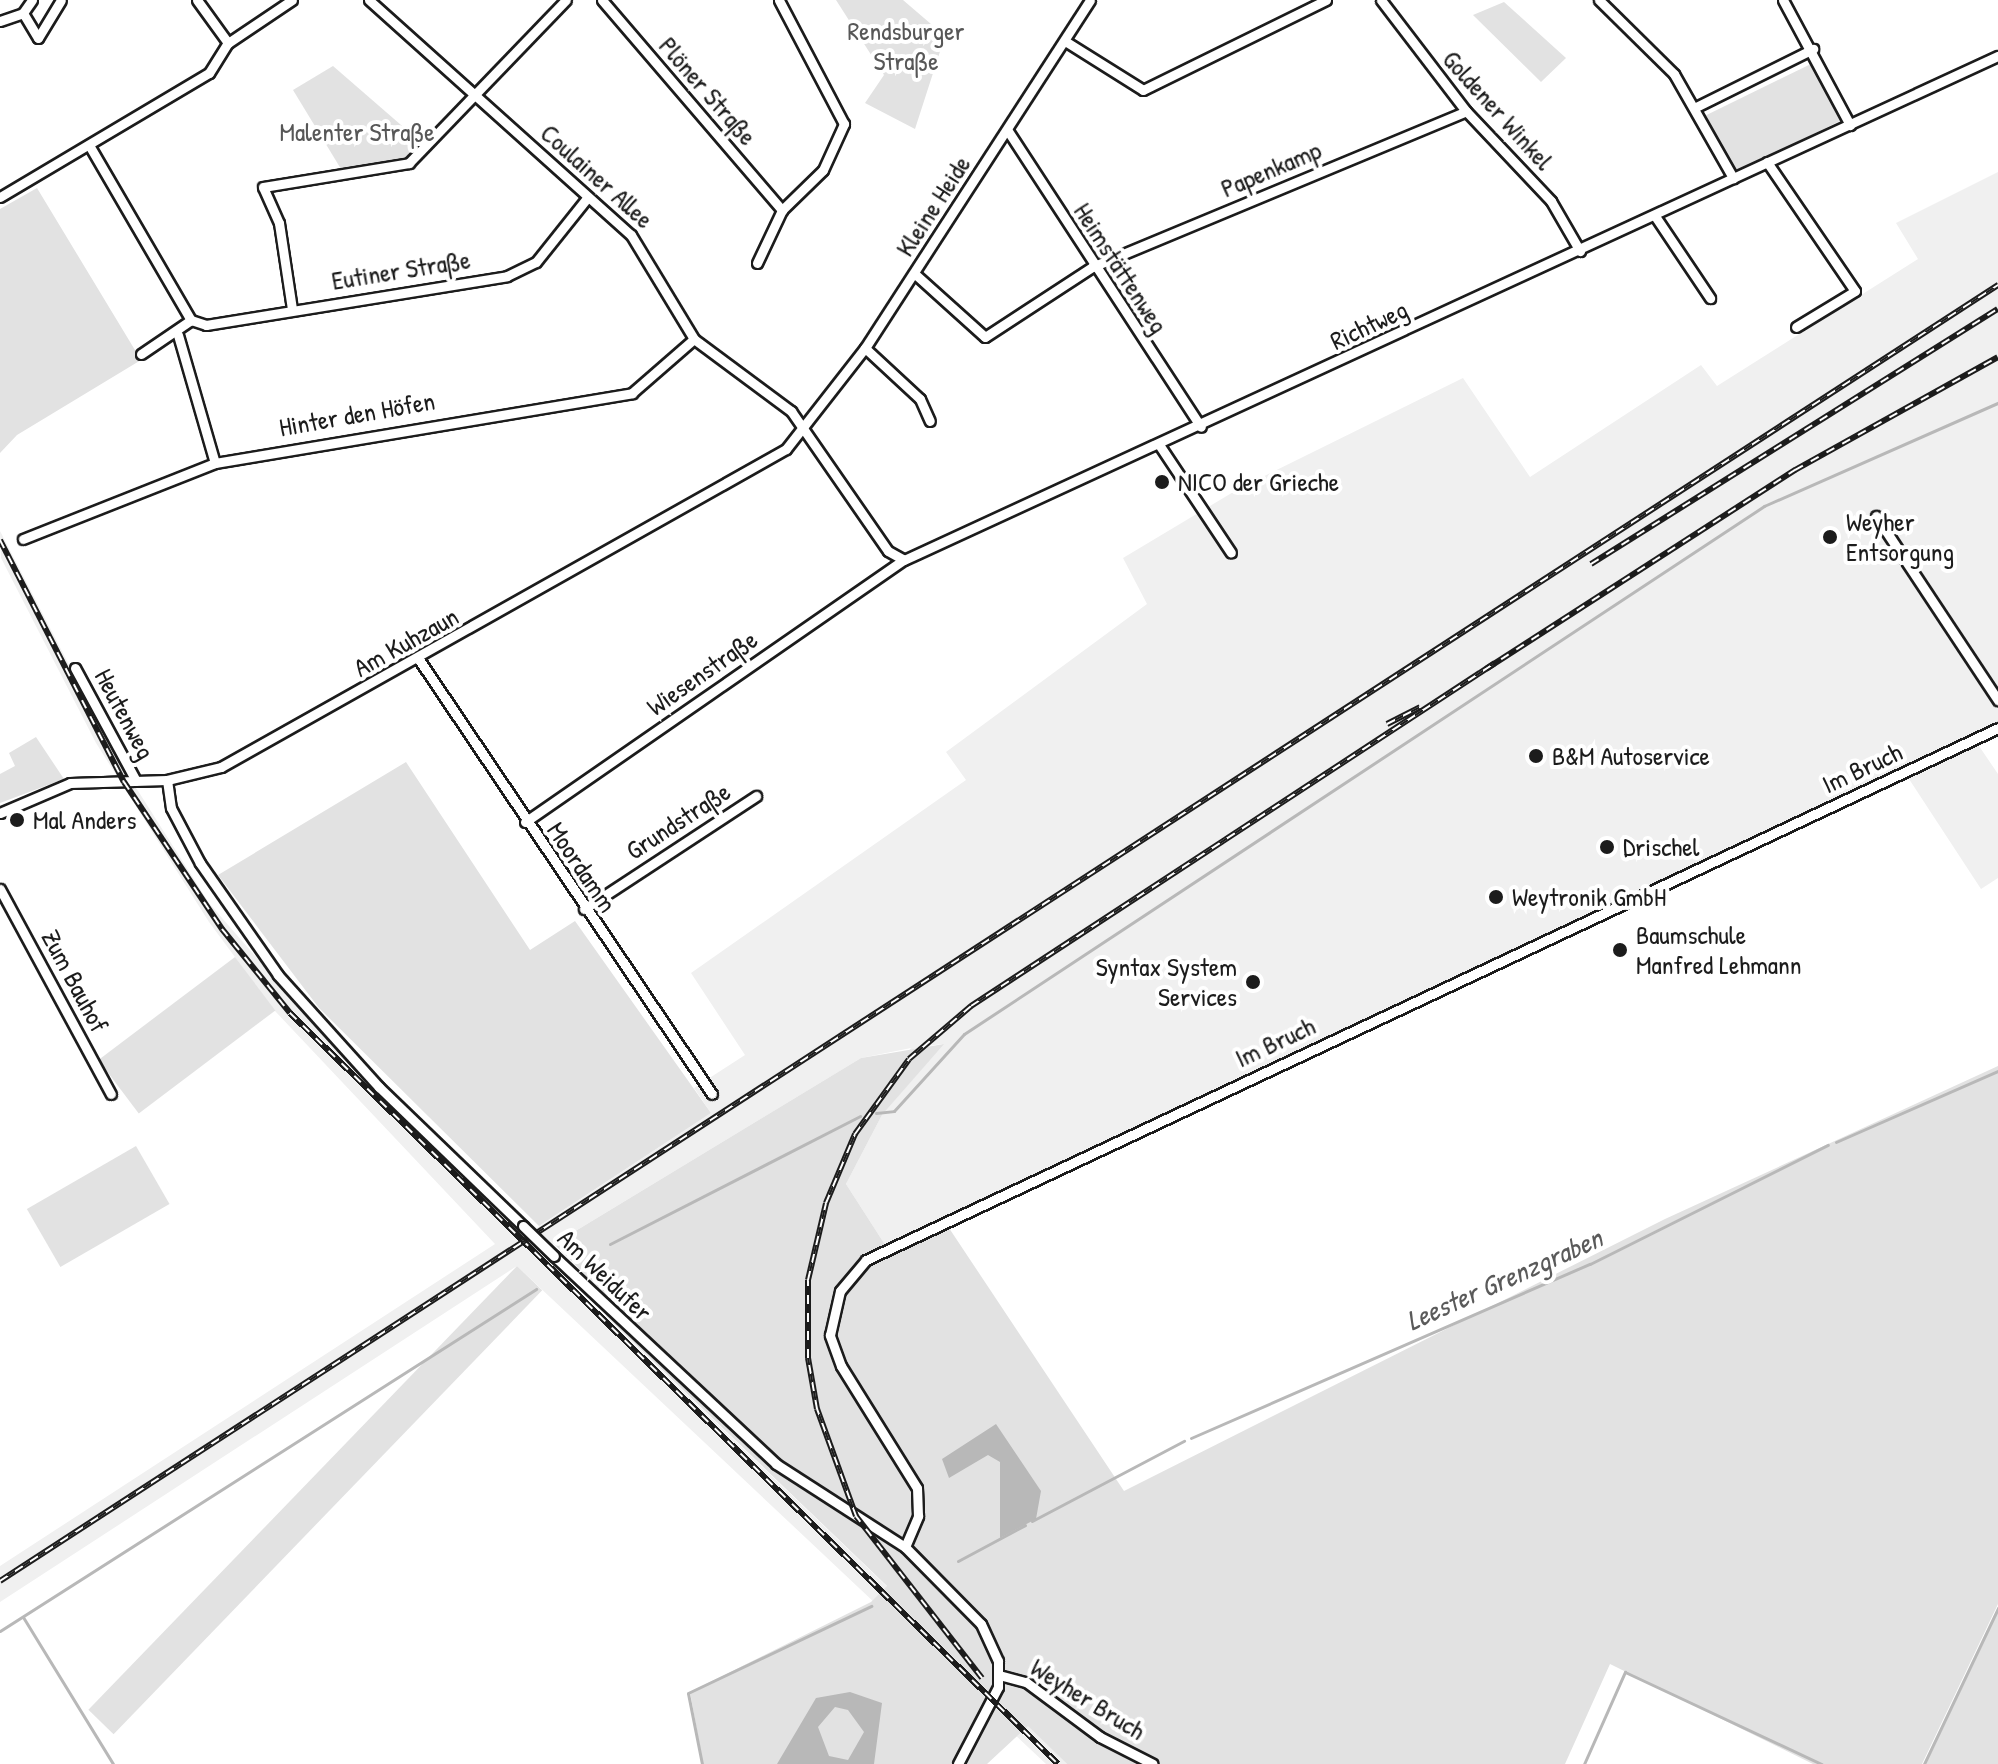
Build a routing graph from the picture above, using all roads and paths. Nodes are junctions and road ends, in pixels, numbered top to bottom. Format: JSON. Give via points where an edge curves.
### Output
{"nodes":[{"id":1,"x":32,"y":0,"type":"edge"},
{"id":2,"x":61,"y":0,"type":"edge"},
{"id":3,"x":197,"y":0,"type":"edge"},
{"id":4,"x":292,"y":0,"type":"edge"},
{"id":5,"x":369,"y":0,"type":"edge"},
{"id":6,"x":566,"y":0,"type":"edge"},
{"id":7,"x":602,"y":0,"type":"edge"},
{"id":8,"x":779,"y":0,"type":"edge"},
{"id":9,"x":1090,"y":0,"type":"edge"},
{"id":10,"x":1326,"y":0,"type":"edge"},
{"id":11,"x":1381,"y":0,"type":"edge"},
{"id":12,"x":1599,"y":0,"type":"edge"},
{"id":13,"x":1783,"y":0,"type":"edge"},
{"id":14,"x":23,"y":13,"type":"junction"},
{"id":15,"x":0,"y":21,"type":"edge"},
{"id":16,"x":1065,"y":41,"type":"junction"},
{"id":17,"x":228,"y":43,"type":"junction"},
{"id":18,"x":1813,"y":49,"type":"junction"},
{"id":19,"x":1998,"y":56,"type":"edge"},
{"id":20,"x":472,"y":91,"type":"junction"},
{"id":21,"x":1696,"y":107,"type":"junction"},
{"id":22,"x":1466,"y":111,"type":"junction"},
{"id":23,"x":1850,"y":125,"type":"junction"},
{"id":24,"x":1008,"y":131,"type":"junction"},
{"id":25,"x":89,"y":145,"type":"junction"},
{"id":26,"x":1767,"y":162,"type":"junction"},
{"id":27,"x":1733,"y":178,"type":"junction"},
{"id":28,"x":0,"y":197,"type":"edge"},
{"id":29,"x":587,"y":198,"type":"junction"},
{"id":30,"x":782,"y":210,"type":"junction"},
{"id":31,"x":1655,"y":216,"type":"junction"},
{"id":32,"x":1580,"y":251,"type":"junction"},
{"id":33,"x":757,"y":263,"type":"dead end"},
{"id":34,"x":1092,"y":267,"type":"junction"},
{"id":35,"x":915,"y":274,"type":"junction"},
{"id":36,"x":1710,"y":298,"type":"dead end"},
{"id":37,"x":292,"y":309,"type":"junction"},
{"id":38,"x":191,"y":320,"type":"junction"},
{"id":39,"x":1796,"y":327,"type":"dead end"},
{"id":40,"x":178,"y":335,"type":"junction"},
{"id":41,"x":694,"y":339,"type":"junction"},
{"id":42,"x":865,"y":348,"type":"junction"},
{"id":43,"x":141,"y":354,"type":"dead end"},
{"id":44,"x":930,"y":421,"type":"dead end"},
{"id":45,"x":1201,"y":427,"type":"junction"},
{"id":46,"x":806,"y":432,"type":"junction"},
{"id":47,"x":1160,"y":446,"type":"junction"},
{"id":48,"x":215,"y":463,"type":"junction"},
{"id":49,"x":1876,"y":516,"type":"dead end"},
{"id":50,"x":23,"y":539,"type":"dead end"},
{"id":51,"x":1231,"y":553,"type":"dead end"},
{"id":52,"x":904,"y":560,"type":"junction"},
{"id":53,"x":420,"y":661,"type":"junction"},
{"id":54,"x":75,"y":668,"type":"dead end"},
{"id":55,"x":1998,"y":700,"type":"edge"},
{"id":56,"x":1998,"y":728,"type":"edge"},
{"id":57,"x":167,"y":780,"type":"junction"},
{"id":58,"x":136,"y":781,"type":"junction"},
{"id":59,"x":756,"y":796,"type":"dead end"},
{"id":60,"x":0,"y":813,"type":"edge"},
{"id":61,"x":525,"y":822,"type":"junction"},
{"id":62,"x":0,"y":889,"type":"edge"},
{"id":63,"x":584,"y":909,"type":"junction"},
{"id":64,"x":111,"y":1094,"type":"dead end"},
{"id":65,"x":712,"y":1094,"type":"dead end"},
{"id":66,"x":905,"y":1547,"type":"junction"},
{"id":67,"x":999,"y":1675,"type":"junction"},
{"id":68,"x":958,"y":1764,"type":"edge"},
{"id":69,"x":1153,"y":1764,"type":"edge"}],
"edges":[{"from":1,"to":14,"type":"street"},
{"from":2,"to":14,"type":"street","via":[[38,38]]},
{"from":3,"to":17,"type":"street"},
{"from":4,"to":17,"type":"street"},
{"from":5,"to":20,"type":"street","name":"Coulainer Allee"},
{"from":6,"to":20,"type":"street"},
{"from":7,"to":30,"type":"street","name":"Plöner Straße"},
{"from":8,"to":30,"type":"street","via":[[844,124],[823,170]]},
{"from":9,"to":16,"type":"street","name":"Kleine Heide"},
{"from":10,"to":16,"type":"street","via":[[1143,90]]},
{"from":11,"to":22,"type":"street","name":"Goldener Winkel"},
{"from":12,"to":21,"type":"street","via":[[1674,74]]},
{"from":13,"to":18,"type":"street"},
{"from":14,"to":15,"type":"street"},
{"from":16,"to":24,"type":"street","name":"Kleine Heide"},
{"from":17,"to":25,"type":"street","via":[[209,73]]},
{"from":18,"to":21,"type":"street"},
{"from":18,"to":23,"type":"street"},
{"from":19,"to":23,"type":"street","name":"Richtweg"},
{"from":20,"to":29,"type":"street","name":"Coulainer Allee"},
{"from":20,"to":37,"type":"street","via":[[409,163],[263,187],[279,223]]},
{"from":21,"to":27,"type":"street"},
{"from":22,"to":32,"type":"street","name":"Goldener Winkel","via":[[1551,201]]},
{"from":22,"to":34,"type":"street","name":"Papenkamp"},
{"from":23,"to":26,"type":"street","name":"Richtweg"},
{"from":24,"to":34,"type":"street","name":"Heimstättenweg"},
{"from":24,"to":35,"type":"street","name":"Kleine Heide"},
{"from":25,"to":28,"type":"street"},
{"from":25,"to":38,"type":"street"},
{"from":26,"to":27,"type":"street","name":"Richtweg"},
{"from":26,"to":39,"type":"street","via":[[1855,291]]},
{"from":27,"to":31,"type":"street","name":"Richtweg"},
{"from":29,"to":37,"type":"street","name":"Eutiner Straße","via":[[536,262],[507,276]]},
{"from":29,"to":41,"type":"street","name":"Coulainer Allee","via":[[646,252]]},
{"from":30,"to":33,"type":"street"},
{"from":31,"to":32,"type":"street","name":"Richtweg"},
{"from":31,"to":36,"type":"street"},
{"from":32,"to":45,"type":"street","name":"Richtweg"},
{"from":34,"to":35,"type":"street","name":"Papenkamp","via":[[985,337]]},
{"from":34,"to":45,"type":"street","name":"Heimstättenweg"},
{"from":35,"to":42,"type":"street","name":"Kleine Heide"},
{"from":37,"to":38,"type":"street","name":"Eutiner Straße","via":[[206,325]]},
{"from":38,"to":40,"type":"street"},
{"from":40,"to":43,"type":"street"},
{"from":40,"to":48,"type":"street"},
{"from":41,"to":46,"type":"street","name":"Coulainer Allee","via":[[791,411]]},
{"from":41,"to":48,"type":"street","name":"Hinter den Höfen","via":[[632,393]]},
{"from":42,"to":44,"type":"street","via":[[920,399]]},
{"from":42,"to":46,"type":"street","name":"Kleine Heide"},
{"from":45,"to":47,"type":"street","name":"Richtweg"},
{"from":46,"to":52,"type":"street","via":[[888,551]]},
{"from":46,"to":53,"type":"street","name":"Am Kuhzaun"},
{"from":47,"to":51,"type":"street"},
{"from":47,"to":52,"type":"street","name":"Richtweg"},
{"from":48,"to":50,"type":"street","name":"Hinter den Höfen"},
{"from":49,"to":55,"type":"street"},
{"from":52,"to":61,"type":"street","name":"Wiesenstraße"},
{"from":53,"to":57,"type":"street","name":"Am Kuhzaun","via":[[221,767]]},
{"from":53,"to":61,"type":"street","name":"Moordamm"},
{"from":54,"to":58,"type":"street","name":"Heutenweg"},
{"from":56,"to":66,"type":"street","name":"Im Bruch","via":[[866,1260],[840,1291],[830,1335],[841,1366],[917,1488],[918,1516]]},
{"from":57,"to":58,"type":"street","name":"Am Kuhzaun"},
{"from":57,"to":66,"type":"street","name":"Am Weidufer","bridge":true,"via":[[171,808],[200,863],[278,975],[379,1087],[776,1464]]},
{"from":58,"to":60,"type":"street","name":"Am Kuhzaun","via":[[70,783]]},
{"from":59,"to":63,"type":"street","name":"Grundstraße"},
{"from":61,"to":63,"type":"street","name":"Moordamm"},
{"from":62,"to":64,"type":"street","name":"Zum Bauhof"},
{"from":63,"to":65,"type":"street","name":"Moordamm"},
{"from":66,"to":67,"type":"street","name":"Am Weidufer","via":[[981,1624]]},
{"from":67,"to":68,"type":"street","via":[[993,1703]]},
{"from":67,"to":69,"type":"street","name":"Weyher Bruch","via":[[1026,1682],[1100,1737]]}]}
